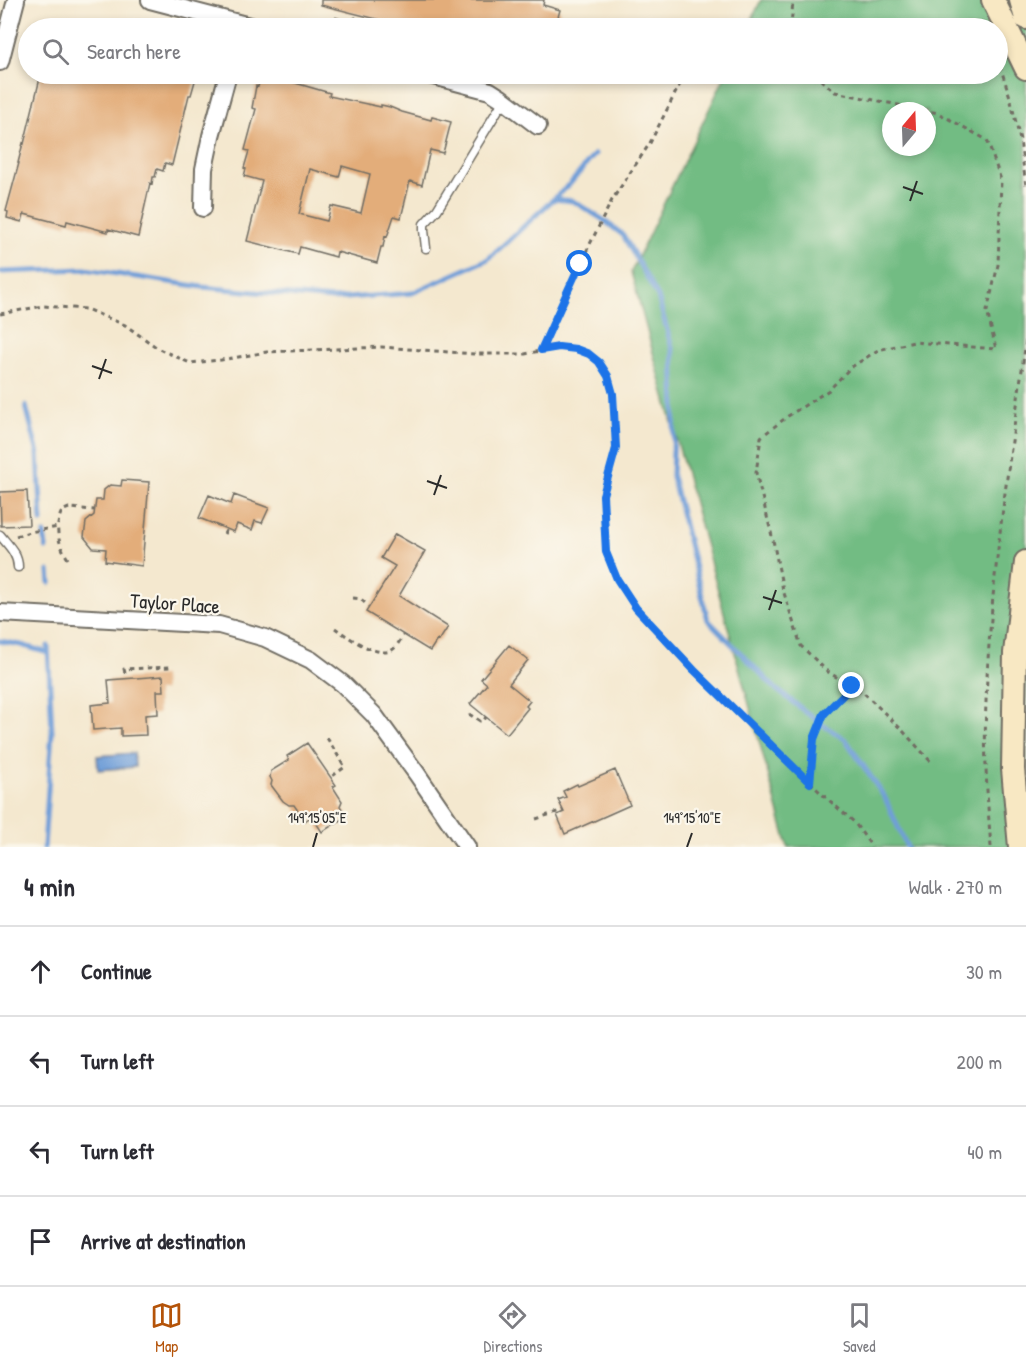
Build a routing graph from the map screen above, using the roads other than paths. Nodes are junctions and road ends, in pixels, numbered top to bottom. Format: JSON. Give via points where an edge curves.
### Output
{"nodes":[{"id":1,"x":16,"y":0,"type":"edge"},
{"id":2,"x":150,"y":0,"type":"edge"},
{"id":3,"x":993,"y":0,"type":"edge"},
{"id":4,"x":1021,"y":0,"type":"edge"},
{"id":5,"x":214,"y":18,"type":"edge"},
{"id":6,"x":1002,"y":18,"type":"edge"},
{"id":7,"x":1026,"y":18,"type":"edge"},
{"id":8,"x":1008,"y":31,"type":"edge"},
{"id":9,"x":0,"y":63,"type":"edge"},
{"id":10,"x":1026,"y":68,"type":"edge"},
{"id":11,"x":225,"y":84,"type":"edge"},
{"id":12,"x":465,"y":84,"type":"edge"},
{"id":13,"x":504,"y":100,"type":"junction"},
{"id":14,"x":538,"y":126,"type":"dead end"},
{"id":15,"x":203,"y":208,"type":"dead end"},
{"id":16,"x":426,"y":248,"type":"dead end"},
{"id":17,"x":2,"y":537,"type":"edge"},
{"id":18,"x":1026,"y":562,"type":"edge"},
{"id":19,"x":18,"y":567,"type":"dead end"},
{"id":20,"x":0,"y":613,"type":"edge"},
{"id":21,"x":467,"y":847,"type":"edge"},
{"id":22,"x":1020,"y":847,"type":"edge"}],
"edges":[{"from":1,"to":9,"type":"street"},
{"from":2,"to":5,"type":"street"},
{"from":3,"to":6,"type":"main road"},
{"from":4,"to":7,"type":"main road"},
{"from":8,"to":10,"type":"main road"},
{"from":11,"to":15,"type":"street","via":[[204,169]]},
{"from":12,"to":13,"type":"street"},
{"from":13,"to":14,"type":"street"},
{"from":13,"to":16,"type":"lane","via":[[424,224]]},
{"from":17,"to":19,"type":"lane","via":[[15,553]]},
{"from":18,"to":22,"type":"main road","via":[[1015,653],[1013,769]]},
{"from":20,"to":21,"type":"street","name":"Taylor Place","via":[[219,626],[265,638],[311,660],[374,715]]}]}
